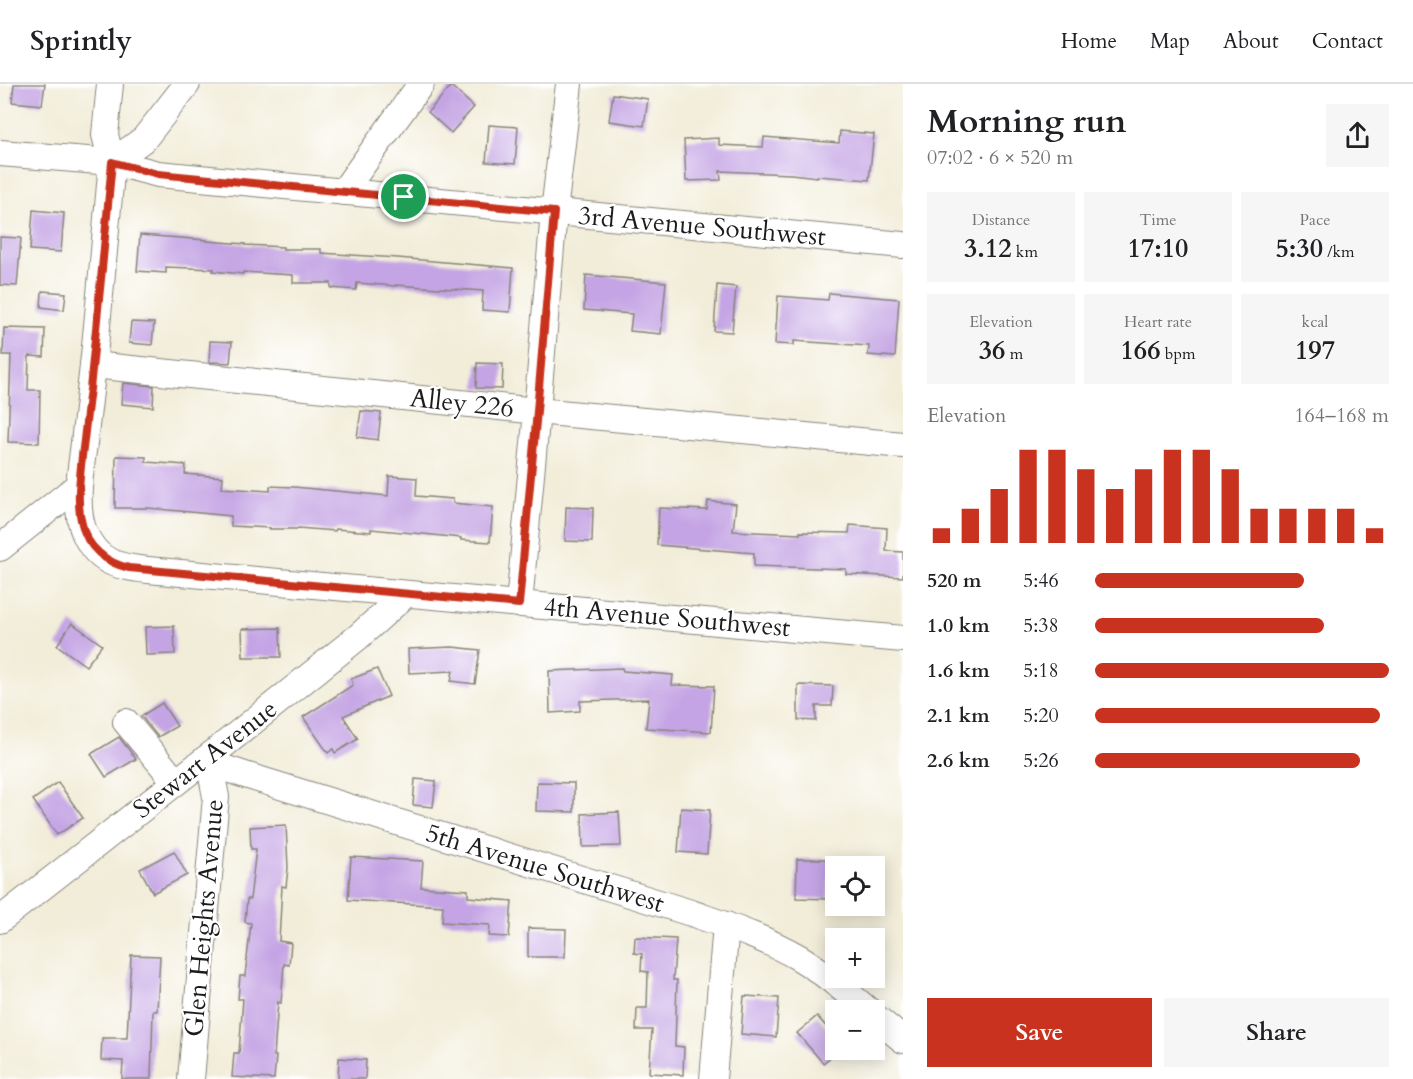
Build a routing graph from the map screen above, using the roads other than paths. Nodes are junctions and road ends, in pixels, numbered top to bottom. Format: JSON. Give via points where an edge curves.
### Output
{"nodes":[{"id":1,"x":110,"y":84,"type":"edge"},
{"id":2,"x":187,"y":84,"type":"edge"},
{"id":3,"x":421,"y":84,"type":"edge"},
{"id":4,"x":569,"y":84,"type":"edge"},
{"id":5,"x":0,"y":153,"type":"edge"},
{"id":6,"x":112,"y":162,"type":"junction"},
{"id":7,"x":343,"y":192,"type":"junction"},
{"id":8,"x":554,"y":212,"type":"junction"},
{"id":9,"x":903,"y":245,"type":"edge"},
{"id":10,"x":93,"y":365,"type":"junction"},
{"id":11,"x":537,"y":411,"type":"junction"},
{"id":12,"x":903,"y":445,"type":"edge"},
{"id":13,"x":79,"y":485,"type":"junction"},
{"id":14,"x":0,"y":548,"type":"edge"},
{"id":15,"x":406,"y":594,"type":"junction"},
{"id":16,"x":519,"y":604,"type":"junction"},
{"id":17,"x":903,"y":639,"type":"edge"},
{"id":18,"x":126,"y":722,"type":"dead end"},
{"id":19,"x":206,"y":759,"type":"junction"},
{"id":20,"x":176,"y":782,"type":"junction"},
{"id":21,"x":0,"y":921,"type":"edge"},
{"id":22,"x":726,"y":925,"type":"junction"},
{"id":23,"x":855,"y":1000,"type":"edge"},
{"id":24,"x":885,"y":1025,"type":"edge"},
{"id":25,"x":903,"y":1040,"type":"edge"},
{"id":26,"x":191,"y":1079,"type":"edge"},
{"id":27,"x":713,"y":1079,"type":"edge"}],
"edges":[{"from":1,"to":6,"type":"street","via":[[105,135]]},
{"from":2,"to":6,"type":"street","via":[[144,140]]},
{"from":3,"to":7,"type":"street"},
{"from":4,"to":8,"type":"street"},
{"from":5,"to":6,"type":"street","name":"3rd Avenue Southwest"},
{"from":6,"to":7,"type":"street","name":"3rd Avenue Southwest","via":[[158,174]]},
{"from":6,"to":10,"type":"street"},
{"from":7,"to":8,"type":"street","name":"3rd Avenue Southwest"},
{"from":8,"to":9,"type":"street","name":"3rd Avenue Southwest"},
{"from":8,"to":11,"type":"street"},
{"from":10,"to":11,"type":"street","name":"Alley 226"},
{"from":10,"to":13,"type":"street"},
{"from":11,"to":12,"type":"street","name":"Alley 226"},
{"from":11,"to":16,"type":"street"},
{"from":13,"to":14,"type":"street"},
{"from":13,"to":15,"type":"street","name":"4th Avenue Southwest","via":[[79,510],[85,534],[100,556],[118,566]]},
{"from":15,"to":16,"type":"street","name":"4th Avenue Southwest"},
{"from":15,"to":19,"type":"street","name":"Stewart Avenue"},
{"from":16,"to":17,"type":"street","name":"4th Avenue Southwest"},
{"from":18,"to":20,"type":"street"},
{"from":19,"to":20,"type":"street","name":"Stewart Avenue"},
{"from":19,"to":22,"type":"street","name":"5th Avenue Southwest","via":[[221,768]]},
{"from":19,"to":26,"type":"street","name":"Glen Heights Avenue","via":[[216,796]]},
{"from":20,"to":21,"type":"street","name":"Stewart Avenue"},
{"from":22,"to":23,"type":"street","name":"5th Avenue Southwest","via":[[800,958]]},
{"from":22,"to":27,"type":"street"},
{"from":24,"to":25,"type":"street"}]}
